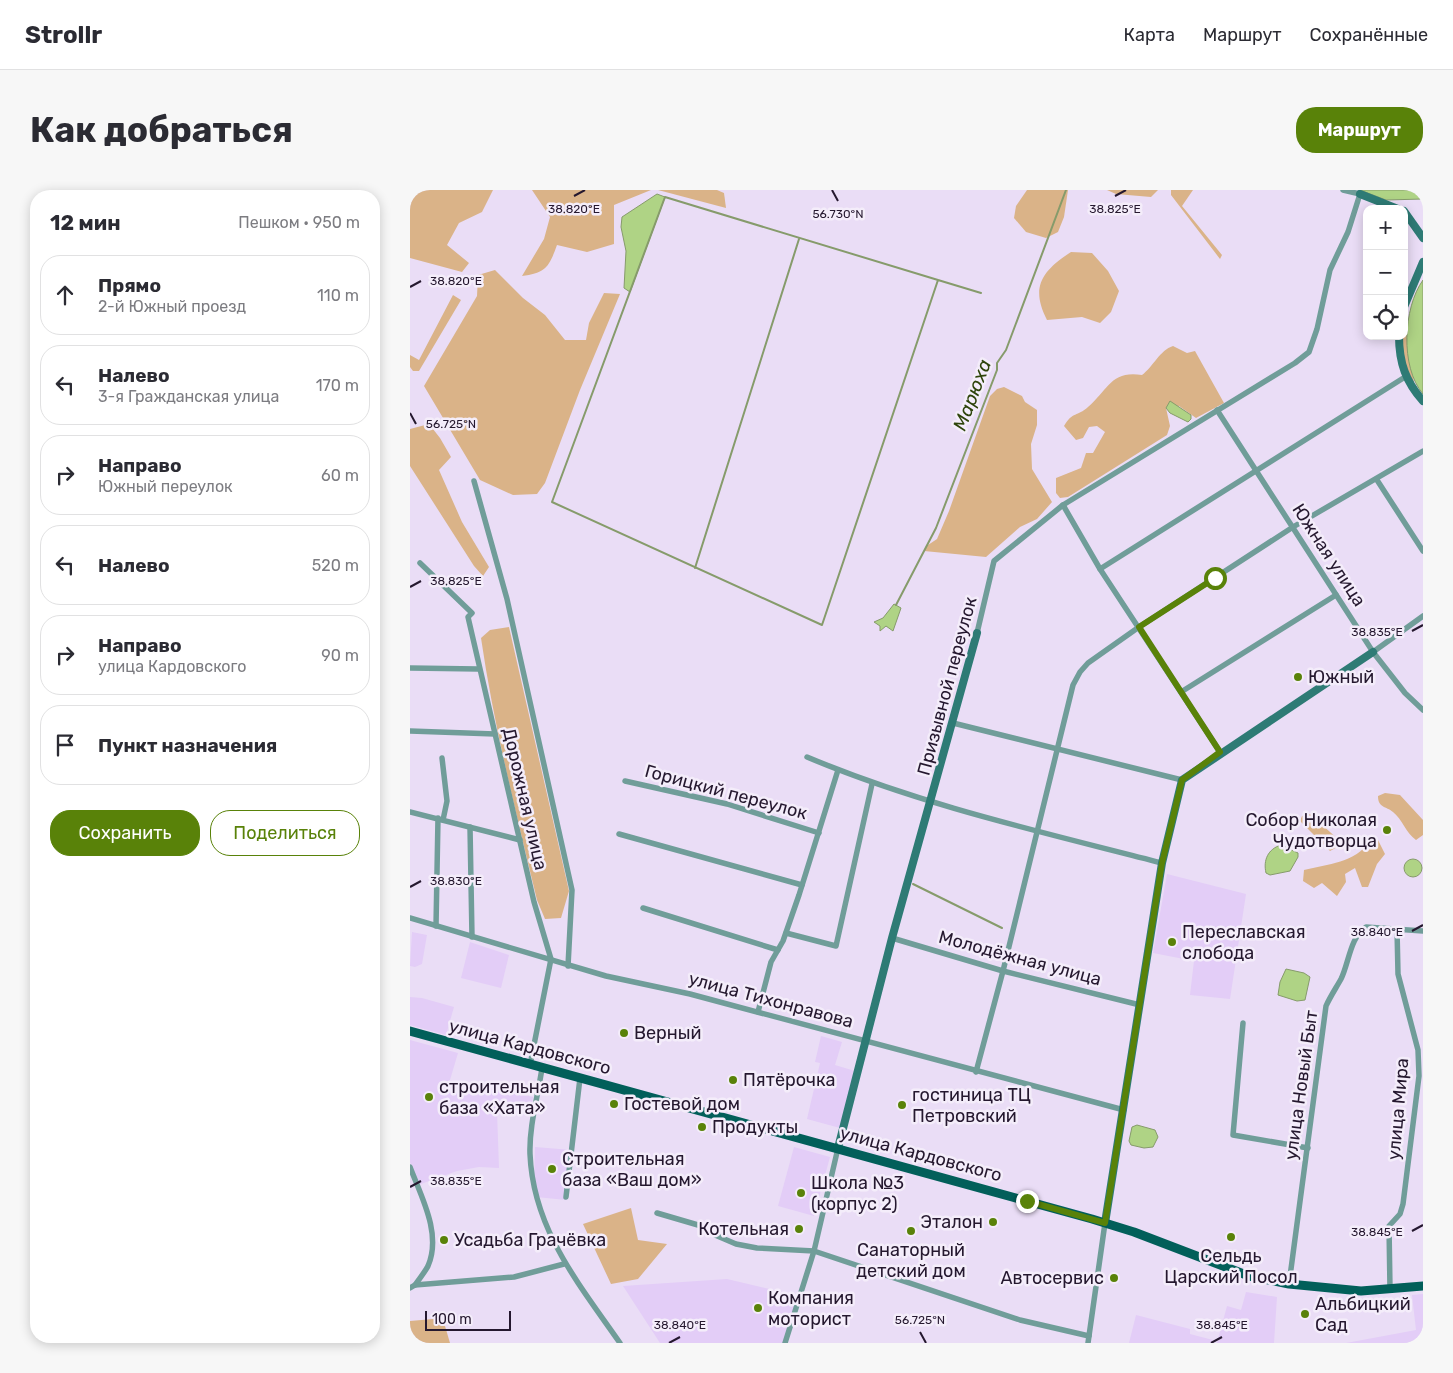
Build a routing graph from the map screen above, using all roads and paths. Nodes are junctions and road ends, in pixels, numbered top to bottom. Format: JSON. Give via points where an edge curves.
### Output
{"nodes":[{"id":1,"x":1343,"y":190,"type":"edge"},
{"id":2,"x":1360,"y":194,"type":"junction"},
{"id":3,"x":1388,"y":205,"type":"edge"},
{"id":4,"x":1408,"y":217,"type":"edge"},
{"id":5,"x":1423,"y":238,"type":"edge"},
{"id":6,"x":1423,"y":262,"type":"edge"},
{"id":7,"x":1408,"y":298,"type":"edge"},
{"id":8,"x":1399,"y":340,"type":"edge"},
{"id":9,"x":1405,"y":377,"type":"junction"},
{"id":10,"x":1423,"y":401,"type":"edge"},
{"id":11,"x":1217,"y":410,"type":"junction"},
{"id":12,"x":1423,"y":451,"type":"edge"},
{"id":13,"x":1255,"y":471,"type":"junction"},
{"id":14,"x":1377,"y":480,"type":"junction"},
{"id":15,"x":474,"y":481,"type":"dead end"},
{"id":16,"x":1063,"y":505,"type":"junction"},
{"id":17,"x":1293,"y":527,"type":"junction"},
{"id":18,"x":1423,"y":551,"type":"edge"},
{"id":19,"x":420,"y":563,"type":"dead end"},
{"id":20,"x":1100,"y":569,"type":"junction"},
{"id":21,"x":1336,"y":595,"type":"junction"},
{"id":22,"x":1423,"y":616,"type":"edge"},
{"id":23,"x":1139,"y":627,"type":"junction"},
{"id":24,"x":978,"y":633,"type":"joint"},
{"id":25,"x":1373,"y":652,"type":"junction"},
{"id":26,"x":410,"y":668,"type":"edge"},
{"id":27,"x":478,"y":669,"type":"junction"},
{"id":28,"x":1181,"y":692,"type":"junction"},
{"id":29,"x":1423,"y":710,"type":"edge"},
{"id":30,"x":953,"y":723,"type":"junction"},
{"id":31,"x":410,"y":731,"type":"edge"},
{"id":32,"x":495,"y":734,"type":"junction"},
{"id":33,"x":1058,"y":750,"type":"junction"},
{"id":34,"x":1220,"y":752,"type":"junction"},
{"id":35,"x":807,"y":757,"type":"dead end"},
{"id":36,"x":442,"y":758,"type":"dead end"},
{"id":37,"x":838,"y":770,"type":"junction"},
{"id":38,"x":1182,"y":780,"type":"junction"},
{"id":39,"x":625,"y":781,"type":"dead end"},
{"id":40,"x":872,"y":784,"type":"junction"},
{"id":41,"x":932,"y":803,"type":"junction"},
{"id":42,"x":410,"y":812,"type":"edge"},
{"id":43,"x":440,"y":819,"type":"junction"},
{"id":44,"x":470,"y":827,"type":"junction"},
{"id":45,"x":1038,"y":830,"type":"junction"},
{"id":46,"x":819,"y":833,"type":"junction"},
{"id":47,"x":619,"y":834,"type":"dead end"},
{"id":48,"x":520,"y":840,"type":"junction"},
{"id":49,"x":1162,"y":863,"type":"junction"},
{"id":50,"x":802,"y":885,"type":"junction"},
{"id":51,"x":643,"y":908,"type":"dead end"},
{"id":52,"x":410,"y":918,"type":"edge"},
{"id":53,"x":436,"y":926,"type":"junction"},
{"id":54,"x":1397,"y":929,"type":"junction"},
{"id":55,"x":1423,"y":932,"type":"edge"},
{"id":56,"x":786,"y":933,"type":"junction"},
{"id":57,"x":472,"y":936,"type":"junction"},
{"id":58,"x":892,"y":938,"type":"junction"},
{"id":59,"x":778,"y":950,"type":"junction"},
{"id":60,"x":551,"y":958,"type":"junction"},
{"id":61,"x":568,"y":966,"type":"junction"},
{"id":62,"x":1003,"y":971,"type":"junction"},
{"id":63,"x":1140,"y":1005,"type":"junction"},
{"id":64,"x":758,"y":1012,"type":"junction"},
{"id":65,"x":1243,"y":1023,"type":"dead end"},
{"id":66,"x":410,"y":1031,"type":"edge"},
{"id":67,"x":865,"y":1040,"type":"junction"},
{"id":68,"x":530,"y":1065,"type":"junction"},
{"id":69,"x":542,"y":1068,"type":"junction"},
{"id":70,"x":976,"y":1072,"type":"junction"},
{"id":71,"x":580,"y":1078,"type":"junction"},
{"id":72,"x":1124,"y":1110,"type":"junction"},
{"id":73,"x":838,"y":1148,"type":"junction"},
{"id":74,"x":1308,"y":1148,"type":"junction"},
{"id":75,"x":410,"y":1167,"type":"edge"},
{"id":76,"x":566,"y":1198,"type":"dead end"},
{"id":77,"x":657,"y":1214,"type":"dead end"},
{"id":78,"x":1105,"y":1223,"type":"junction"},
{"id":79,"x":814,"y":1251,"type":"junction"},
{"id":80,"x":564,"y":1264,"type":"junction"},
{"id":81,"x":1289,"y":1284,"type":"junction"},
{"id":82,"x":412,"y":1286,"type":"edge"},
{"id":83,"x":1423,"y":1286,"type":"edge"},
{"id":84,"x":1390,"y":1290,"type":"junction"},
{"id":85,"x":1090,"y":1336,"type":"junction"},
{"id":86,"x":620,"y":1343,"type":"edge"},
{"id":87,"x":785,"y":1343,"type":"edge"},
{"id":88,"x":1088,"y":1343,"type":"edge"}],
"edges":[{"from":1,"to":2,"type":"street"},
{"from":2,"to":3,"type":"street"},
{"from":2,"to":11,"type":"street","name":"Призывной переулок","via":[[1348,232],[1330,270],[1309,352]]},
{"from":4,"to":5,"type":"street"},
{"from":6,"to":7,"type":"street"},
{"from":8,"to":9,"type":"street"},
{"from":9,"to":10,"type":"street"},
{"from":9,"to":13,"type":"street"},
{"from":11,"to":13,"type":"street","name":"Южная улица"},
{"from":11,"to":16,"type":"street","name":"Призывной переулок"},
{"from":12,"to":14,"type":"street"},
{"from":13,"to":17,"type":"street","name":"Южная улица"},
{"from":13,"to":20,"type":"street"},
{"from":14,"to":17,"type":"street"},
{"from":14,"to":18,"type":"street"},
{"from":15,"to":61,"type":"street","via":[[507,599],[572,890]]},
{"from":16,"to":20,"type":"street"},
{"from":16,"to":24,"type":"street","name":"Призывной переулок","via":[[994,561]]},
{"from":17,"to":21,"type":"street","name":"Южная улица"},
{"from":17,"to":23,"type":"street"},
{"from":19,"to":27,"type":"street","name":"Дорожная улица","via":[[472,612],[468,617]]},
{"from":20,"to":23,"type":"street"},
{"from":21,"to":25,"type":"street","name":"Южная улица"},
{"from":21,"to":28,"type":"street"},
{"from":22,"to":25,"type":"street"},
{"from":23,"to":28,"type":"street"},
{"from":23,"to":33,"type":"street","via":[[1080,672],[1073,685]]},
{"from":24,"to":30,"type":"street","name":"Призывной переулок"},
{"from":25,"to":29,"type":"street","name":"Южная улица","via":[[1405,693]]},
{"from":25,"to":34,"type":"street"},
{"from":26,"to":27,"type":"street"},
{"from":27,"to":32,"type":"street","name":"Дорожная улица"},
{"from":28,"to":34,"type":"street"},
{"from":30,"to":33,"type":"street"},
{"from":30,"to":41,"type":"street","name":"Призывной переулок"},
{"from":31,"to":32,"type":"street"},
{"from":32,"to":48,"type":"street","name":"Дорожная улица"},
{"from":33,"to":38,"type":"street"},
{"from":33,"to":45,"type":"street"},
{"from":34,"to":38,"type":"street"},
{"from":35,"to":37,"type":"street"},
{"from":36,"to":43,"type":"street","via":[[447,801]]},
{"from":37,"to":40,"type":"street"},
{"from":37,"to":46,"type":"street"},
{"from":38,"to":49,"type":"street"},
{"from":39,"to":46,"type":"street","name":"Горицкий переулок","via":[[727,804]]},
{"from":40,"to":41,"type":"street"},
{"from":40,"to":56,"type":"street","via":[[836,946]]},
{"from":41,"to":45,"type":"street"},
{"from":41,"to":58,"type":"street","name":"Призывной переулок"},
{"from":42,"to":43,"type":"street"},
{"from":43,"to":44,"type":"street"},
{"from":43,"to":53,"type":"street"},
{"from":44,"to":48,"type":"street"},
{"from":44,"to":57,"type":"street"},
{"from":45,"to":49,"type":"street"},
{"from":45,"to":62,"type":"street"},
{"from":46,"to":50,"type":"street"},
{"from":47,"to":50,"type":"street"},
{"from":48,"to":60,"type":"street","name":"Дорожная улица"},
{"from":49,"to":63,"type":"street"},
{"from":50,"to":56,"type":"street"},
{"from":51,"to":59,"type":"street"},
{"from":52,"to":53,"type":"street","name":"улица Тихонравова"},
{"from":53,"to":57,"type":"street","name":"улица Тихонравова"},
{"from":54,"to":55,"type":"street","name":"улица Новый Быт"},
{"from":54,"to":74,"type":"street","name":"улица Новый Быт","via":[[1366,927],[1360,930],[1326,1006]]},
{"from":54,"to":84,"type":"street","name":"улица Мира","via":[[1398,974],[1418,1050],[1419,1076],[1403,1204],[1400,1214],[1389,1226]]},
{"from":56,"to":59,"type":"street"},
{"from":57,"to":60,"type":"street","name":"улица Тихонравова"},
{"from":58,"to":62,"type":"street","name":"Молодёжная улица"},
{"from":58,"to":67,"type":"street","name":"Призывной переулок"},
{"from":59,"to":64,"type":"street","via":[[771,962]]},
{"from":60,"to":61,"type":"street","name":"улица Тихонравова"},
{"from":60,"to":68,"type":"street","name":"Дорожная улица"},
{"from":61,"to":64,"type":"street","name":"улица Тихонравова"},
{"from":62,"to":63,"type":"street","name":"Молодёжная улица"},
{"from":62,"to":70,"type":"street"},
{"from":63,"to":72,"type":"street"},
{"from":64,"to":67,"type":"street","name":"улица Тихонравова"},
{"from":65,"to":74,"type":"street","via":[[1233,1135]]},
{"from":66,"to":68,"type":"main road","name":"улица Кардовского"},
{"from":67,"to":70,"type":"street","name":"улица Тихонравова"},
{"from":67,"to":73,"type":"street","name":"Призывной переулок"},
{"from":68,"to":69,"type":"main road","name":"улица Кардовского"},
{"from":69,"to":71,"type":"main road","name":"улица Кардовского"},
{"from":69,"to":80,"type":"street","via":[[530,1138],[532,1181],[541,1216]]},
{"from":70,"to":72,"type":"street","name":"улица Тихонравова"},
{"from":71,"to":73,"type":"main road","name":"улица Кардовского"},
{"from":71,"to":76,"type":"street"},
{"from":72,"to":78,"type":"street"},
{"from":73,"to":78,"type":"main road","name":"улица Кардовского"},
{"from":73,"to":79,"type":"street","name":"Призывной переулок"},
{"from":74,"to":81,"type":"street","name":"улица Новый Быт"},
{"from":75,"to":82,"type":"street","via":[[431,1228],[433,1249],[428,1267]]},
{"from":77,"to":79,"type":"street","via":[[698,1225],[714,1236],[736,1244]]},
{"from":78,"to":81,"type":"main road","name":"улица Кардовского","via":[[1249,1276]]},
{"from":78,"to":85,"type":"street"},
{"from":79,"to":85,"type":"street","via":[[1020,1320]]},
{"from":79,"to":87,"type":"street","name":"Призывной переулок"},
{"from":80,"to":82,"type":"street","via":[[514,1277]]},
{"from":80,"to":86,"type":"street"},
{"from":81,"to":84,"type":"main road","name":"улица Кардовского","via":[[1360,1291]]},
{"from":83,"to":84,"type":"main road","name":"улица Кардовского"},
{"from":85,"to":88,"type":"street"}]}
